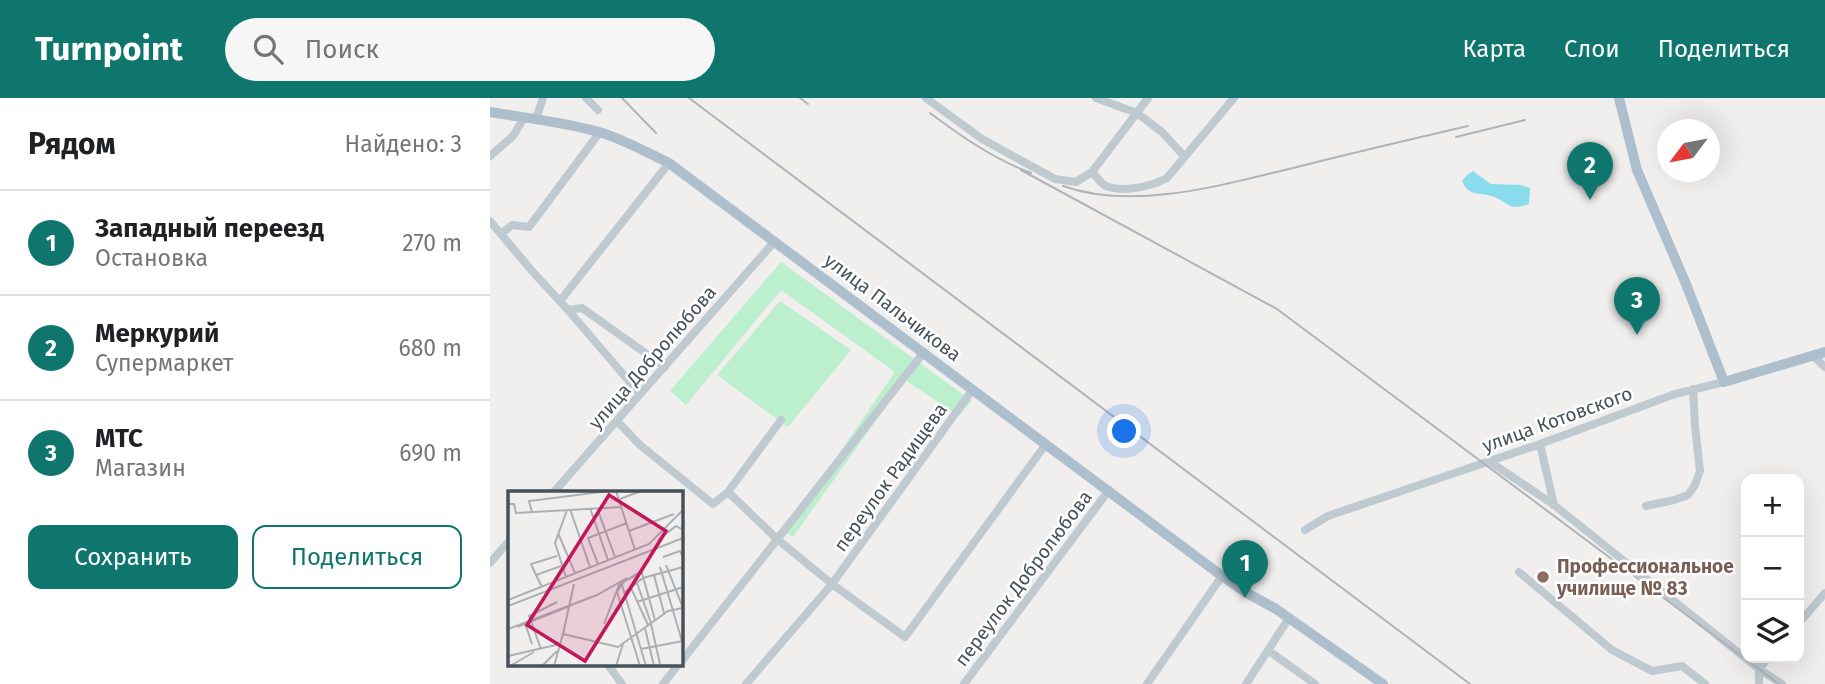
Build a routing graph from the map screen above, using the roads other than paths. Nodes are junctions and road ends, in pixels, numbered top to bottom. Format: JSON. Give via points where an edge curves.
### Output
{"nodes":[{"id":1,"x":543,"y":98,"type":"edge"},
{"id":2,"x":586,"y":98,"type":"edge"},
{"id":3,"x":926,"y":98,"type":"edge"},
{"id":4,"x":1096,"y":98,"type":"edge"},
{"id":5,"x":1149,"y":98,"type":"edge"},
{"id":6,"x":1234,"y":98,"type":"edge"},
{"id":7,"x":1619,"y":98,"type":"edge"},
{"id":8,"x":598,"y":110,"type":"dead end"},
{"id":9,"x":490,"y":112,"type":"edge"},
{"id":10,"x":1137,"y":113,"type":"junction"},
{"id":11,"x":524,"y":118,"type":"junction"},
{"id":12,"x":536,"y":119,"type":"junction"},
{"id":13,"x":600,"y":132,"type":"junction"},
{"id":14,"x":490,"y":156,"type":"edge"},
{"id":15,"x":1184,"y":156,"type":"junction"},
{"id":16,"x":670,"y":163,"type":"junction"},
{"id":17,"x":1092,"y":172,"type":"junction"},
{"id":18,"x":491,"y":222,"type":"edge"},
{"id":19,"x":502,"y":233,"type":"junction"},
{"id":20,"x":775,"y":242,"type":"junction"},
{"id":21,"x":560,"y":301,"type":"junction"},
{"id":22,"x":568,"y":310,"type":"junction"},
{"id":23,"x":924,"y":352,"type":"junction"},
{"id":24,"x":1825,"y":352,"type":"edge"},
{"id":25,"x":1812,"y":355,"type":"junction"},
{"id":26,"x":664,"y":367,"type":"junction"},
{"id":27,"x":1825,"y":367,"type":"edge"},
{"id":28,"x":1724,"y":382,"type":"junction"},
{"id":29,"x":973,"y":389,"type":"junction"},
{"id":30,"x":1693,"y":390,"type":"junction"},
{"id":31,"x":640,"y":394,"type":"junction"},
{"id":32,"x":781,"y":419,"type":"dead end"},
{"id":33,"x":617,"y":421,"type":"junction"},
{"id":34,"x":1046,"y":444,"type":"junction"},
{"id":35,"x":1540,"y":444,"type":"junction"},
{"id":36,"x":1489,"y":461,"type":"junction"},
{"id":37,"x":1109,"y":490,"type":"junction"},
{"id":38,"x":555,"y":491,"type":"edge"},
{"id":39,"x":728,"y":492,"type":"junction"},
{"id":40,"x":1553,"y":505,"type":"junction"},
{"id":41,"x":1646,"y":506,"type":"dead end"},
{"id":42,"x":1305,"y":530,"type":"dead end"},
{"id":43,"x":777,"y":539,"type":"junction"},
{"id":44,"x":508,"y":542,"type":"edge"},
{"id":45,"x":490,"y":563,"type":"edge"},
{"id":46,"x":1519,"y":572,"type":"dead end"},
{"id":47,"x":1222,"y":576,"type":"junction"},
{"id":48,"x":832,"y":584,"type":"junction"},
{"id":49,"x":1825,"y":593,"type":"edge"},
{"id":50,"x":1804,"y":617,"type":"edge"},
{"id":51,"x":1289,"y":618,"type":"junction"},
{"id":52,"x":1269,"y":651,"type":"junction"},
{"id":53,"x":682,"y":660,"type":"edge"},
{"id":54,"x":1764,"y":663,"type":"edge"},
{"id":55,"x":609,"y":666,"type":"edge"},
{"id":56,"x":678,"y":666,"type":"edge"},
{"id":57,"x":1759,"y":669,"type":"junction"},
{"id":58,"x":622,"y":684,"type":"edge"},
{"id":59,"x":663,"y":684,"type":"edge"},
{"id":60,"x":746,"y":684,"type":"edge"},
{"id":61,"x":964,"y":684,"type":"edge"},
{"id":62,"x":1147,"y":684,"type":"edge"},
{"id":63,"x":1246,"y":684,"type":"edge"},
{"id":64,"x":1315,"y":684,"type":"edge"},
{"id":65,"x":1382,"y":684,"type":"edge"},
{"id":66,"x":1705,"y":684,"type":"edge"},
{"id":67,"x":1759,"y":684,"type":"edge"},
{"id":68,"x":1782,"y":684,"type":"edge"}],
"edges":[{"from":1,"to":12,"type":"street"},
{"from":2,"to":8,"type":"street"},
{"from":3,"to":17,"type":"street","via":[[982,139],[1055,179],[1076,182]]},
{"from":4,"to":10,"type":"street"},
{"from":5,"to":10,"type":"street"},
{"from":6,"to":15,"type":"street"},
{"from":7,"to":28,"type":"main road","via":[[1637,170]]},
{"from":9,"to":11,"type":"main road","name":"улица Пальчикова"},
{"from":10,"to":15,"type":"street"},
{"from":10,"to":17,"type":"street"},
{"from":11,"to":12,"type":"main road","name":"улица Пальчикова"},
{"from":11,"to":14,"type":"street","via":[[513,136]]},
{"from":12,"to":13,"type":"main road","name":"улица Пальчикова"},
{"from":13,"to":16,"type":"main road","name":"улица Пальчикова"},
{"from":13,"to":19,"type":"street","via":[[529,227],[512,225]]},
{"from":15,"to":17,"type":"street","via":[[1167,177],[1136,188],[1104,184]]},
{"from":16,"to":20,"type":"main road","name":"улица Пальчикова"},
{"from":16,"to":21,"type":"street"},
{"from":18,"to":19,"type":"street"},
{"from":19,"to":21,"type":"street"},
{"from":20,"to":23,"type":"main road","name":"улица Пальчикова"},
{"from":20,"to":26,"type":"street","name":"улица Добролюбова"},
{"from":21,"to":22,"type":"street"},
{"from":22,"to":26,"type":"street","via":[[582,308]]},
{"from":22,"to":31,"type":"street"},
{"from":23,"to":29,"type":"main road","name":"улица Пальчикова"},
{"from":23,"to":43,"type":"street"},
{"from":24,"to":25,"type":"main road","name":"улица Котовского"},
{"from":25,"to":27,"type":"street"},
{"from":25,"to":28,"type":"main road","name":"улица Котовского"},
{"from":26,"to":31,"type":"street","name":"улица Добролюбова"},
{"from":28,"to":30,"type":"street","name":"улица Котовского"},
{"from":29,"to":34,"type":"main road","name":"улица Пальчикова"},
{"from":29,"to":48,"type":"street","name":"переулок Радищева"},
{"from":30,"to":35,"type":"street","name":"улица Котовского"},
{"from":30,"to":41,"type":"street","via":[[1700,471],[1695,485],[1688,495]]},
{"from":31,"to":33,"type":"street","name":"улица Добролюбова"},
{"from":32,"to":39,"type":"street"},
{"from":33,"to":38,"type":"street","name":"улица Добролюбова"},
{"from":33,"to":39,"type":"street","via":[[713,504]]},
{"from":34,"to":37,"type":"main road","name":"улица Пальчикова"},
{"from":34,"to":48,"type":"street","via":[[905,638]]},
{"from":35,"to":36,"type":"street","name":"улица Котовского"},
{"from":35,"to":40,"type":"street"},
{"from":36,"to":40,"type":"street"},
{"from":36,"to":42,"type":"street","name":"улица Котовского","via":[[1328,516]]},
{"from":37,"to":47,"type":"main road","name":"улица Пальчикова"},
{"from":37,"to":61,"type":"street","name":"переулок Добролюбова"},
{"from":39,"to":43,"type":"street"},
{"from":40,"to":57,"type":"street"},
{"from":43,"to":48,"type":"street"},
{"from":43,"to":53,"type":"street"},
{"from":44,"to":45,"type":"street"},
{"from":46,"to":66,"type":"street","via":[[1612,650],[1653,671],[1682,666]]},
{"from":47,"to":51,"type":"main road","name":"улица Пальчикова"},
{"from":47,"to":62,"type":"street"},
{"from":48,"to":60,"type":"street","name":"переулок Радищева"},
{"from":49,"to":50,"type":"street"},
{"from":51,"to":52,"type":"street"},
{"from":51,"to":65,"type":"main road","name":"улица Пальчикова"},
{"from":52,"to":63,"type":"street"},
{"from":52,"to":64,"type":"street"},
{"from":54,"to":57,"type":"street"},
{"from":55,"to":58,"type":"street"},
{"from":56,"to":59,"type":"street"},
{"from":57,"to":67,"type":"street"},
{"from":57,"to":68,"type":"street"}]}
